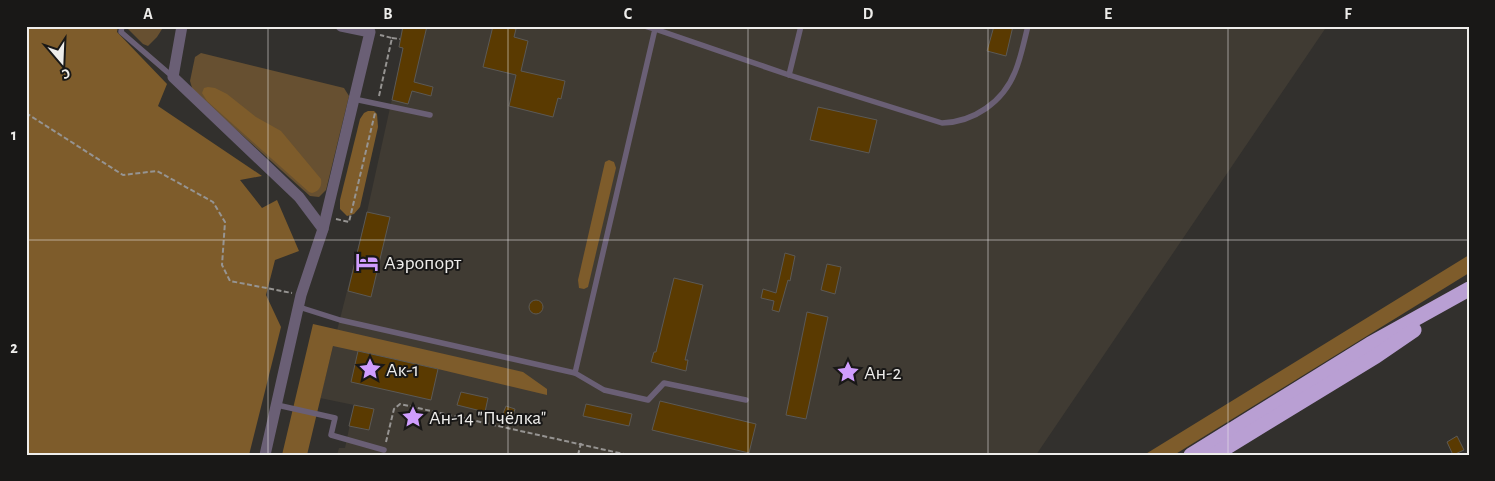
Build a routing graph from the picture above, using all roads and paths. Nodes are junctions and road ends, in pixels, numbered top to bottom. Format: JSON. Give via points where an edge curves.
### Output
{"nodes":[{"id":1,"x":122,"y":26,"type":"edge"},
{"id":2,"x":182,"y":26,"type":"edge"},
{"id":3,"x":342,"y":26,"type":"edge"},
{"id":4,"x":645,"y":26,"type":"edge"},
{"id":5,"x":801,"y":26,"type":"edge"},
{"id":6,"x":1028,"y":26,"type":"edge"},
{"id":7,"x":655,"y":27,"type":"edge"},
{"id":8,"x":371,"y":29,"type":"edge"},
{"id":9,"x":392,"y":38,"type":"junction"},
{"id":10,"x":400,"y":39,"type":"dead end"},
{"id":11,"x":789,"y":75,"type":"junction"},
{"id":12,"x":173,"y":77,"type":"junction"},
{"id":13,"x":354,"y":99,"type":"junction"},
{"id":14,"x":378,"y":104,"type":"junction"},
{"id":15,"x":26,"y":113,"type":"edge"},
{"id":16,"x":430,"y":115,"type":"dead end"},
{"id":17,"x":326,"y":216,"type":"junction"},
{"id":18,"x":322,"y":229,"type":"junction"},
{"id":19,"x":1469,"y":291,"type":"edge"},
{"id":20,"x":301,"y":295,"type":"junction"},
{"id":21,"x":299,"y":307,"type":"junction"},
{"id":22,"x":575,"y":373,"type":"junction"},
{"id":23,"x":746,"y":400,"type":"dead end"},
{"id":24,"x":277,"y":405,"type":"junction"},
{"id":25,"x":581,"y":443,"type":"junction"},
{"id":26,"x":384,"y":450,"type":"joint"},
{"id":27,"x":265,"y":455,"type":"edge"},
{"id":28,"x":578,"y":455,"type":"edge"},
{"id":29,"x":628,"y":455,"type":"edge"},
{"id":30,"x":1191,"y":455,"type":"edge"},
{"id":31,"x":1214,"y":455,"type":"edge"}],
"edges":[{"from":1,"to":12,"type":"lane","via":[[121,32]]},
{"from":2,"to":12,"type":"street"},
{"from":3,"to":8,"type":"street"},
{"from":4,"to":7,"type":"lane"},
{"from":5,"to":11,"type":"lane"},
{"from":6,"to":11,"type":"lane","via":[[1015,73],[997,100],[974,116],[956,122],[942,123]]},
{"from":7,"to":11,"type":"lane"},
{"from":7,"to":22,"type":"lane"},
{"from":8,"to":9,"type":"path"},
{"from":8,"to":13,"type":"street"},
{"from":9,"to":10,"type":"path"},
{"from":9,"to":14,"type":"path"},
{"from":12,"to":18,"type":"street","via":[[299,197]]},
{"from":13,"to":14,"type":"lane"},
{"from":13,"to":17,"type":"street"},
{"from":14,"to":16,"type":"lane"},
{"from":14,"to":17,"type":"path","via":[[349,222]]},
{"from":15,"to":20,"type":"path","via":[[123,175],[157,171],[213,202],[225,222],[222,265],[230,281]]},
{"from":17,"to":18,"type":"street"},
{"from":18,"to":20,"type":"street"},
{"from":19,"to":30,"type":"highway","via":[[1370,344]]},
{"from":19,"to":31,"type":"highway","via":[[1376,356]]},
{"from":20,"to":21,"type":"street"},
{"from":21,"to":22,"type":"lane","via":[[340,320]]},
{"from":21,"to":24,"type":"street"},
{"from":22,"to":23,"type":"lane","via":[[604,390],[648,400],[664,383]]},
{"from":24,"to":26,"type":"lane","via":[[335,418],[331,435]]},
{"from":24,"to":27,"type":"street"},
{"from":25,"to":26,"type":"path","via":[[400,404],[394,409]]},
{"from":25,"to":28,"type":"path"},
{"from":25,"to":29,"type":"path"}]}
